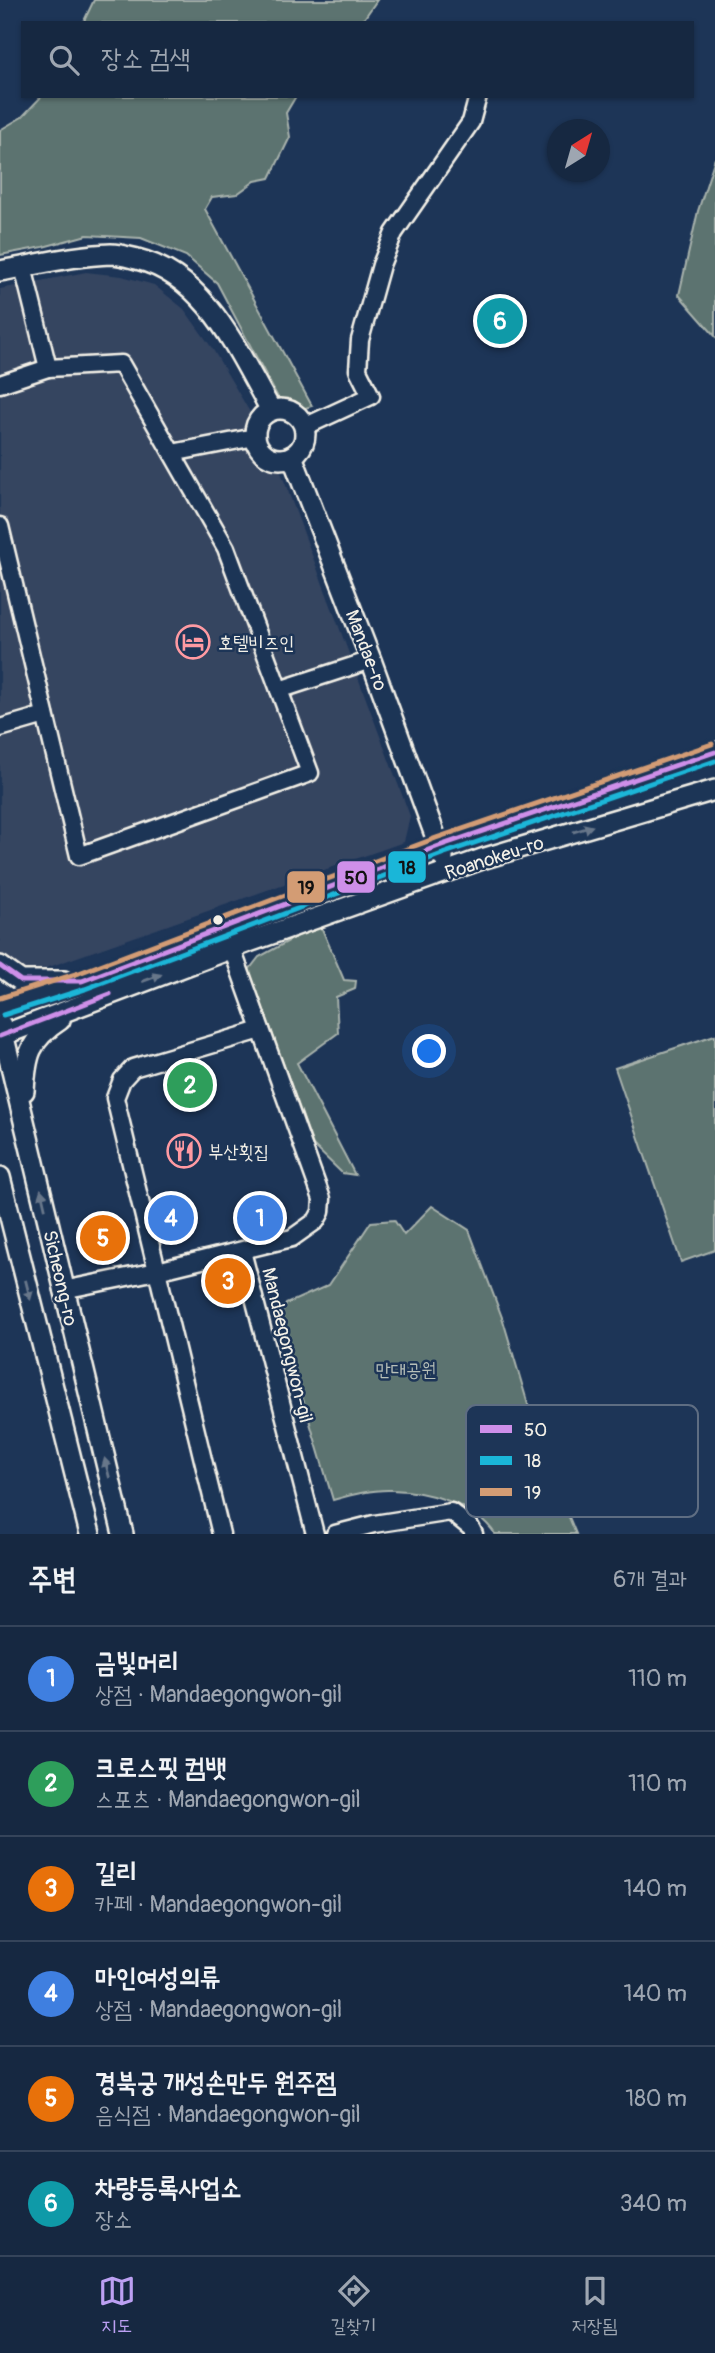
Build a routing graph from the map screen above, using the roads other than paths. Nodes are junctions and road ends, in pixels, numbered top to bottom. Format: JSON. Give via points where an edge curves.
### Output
{"nodes":[{"id":1,"x":477,"y":98,"type":"edge"},
{"id":2,"x":23,"y":267,"type":"junction"},
{"id":3,"x":0,"y":271,"type":"edge"},
{"id":4,"x":48,"y":368,"type":"junction"},
{"id":5,"x":0,"y":384,"type":"edge"},
{"id":6,"x":271,"y":410,"type":"junction"},
{"id":7,"x":304,"y":427,"type":"junction"},
{"id":8,"x":255,"y":438,"type":"junction"},
{"id":9,"x":172,"y":453,"type":"junction"},
{"id":10,"x":292,"y":456,"type":"junction"},
{"id":11,"x":0,"y":526,"type":"edge"},
{"id":12,"x":371,"y":660,"type":"junction"},
{"id":13,"x":279,"y":690,"type":"junction"},
{"id":14,"x":45,"y":715,"type":"junction"},
{"id":15,"x":0,"y":728,"type":"edge"},
{"id":16,"x":715,"y":752,"type":"edge"},
{"id":17,"x":715,"y":790,"type":"edge"},
{"id":18,"x":439,"y":846,"type":"junction"},
{"id":19,"x":448,"y":871,"type":"junction"},
{"id":20,"x":232,"y":949,"type":"junction"},
{"id":21,"x":0,"y":966,"type":"edge"},
{"id":22,"x":82,"y":981,"type":"junction"},
{"id":23,"x":88,"y":1002,"type":"junction"},
{"id":24,"x":0,"y":1007,"type":"edge"},
{"id":25,"x":261,"y":1030,"type":"junction"},
{"id":26,"x":1,"y":1031,"type":"edge"},
{"id":27,"x":23,"y":1113,"type":"junction"},
{"id":28,"x":0,"y":1177,"type":"edge"},
{"id":29,"x":242,"y":1251,"type":"junction"},
{"id":30,"x":157,"y":1271,"type":"junction"},
{"id":31,"x":63,"y":1290,"type":"junction"},
{"id":32,"x":90,"y":1534,"type":"edge"},
{"id":33,"x":123,"y":1534,"type":"edge"},
{"id":34,"x":221,"y":1534,"type":"edge"},
{"id":35,"x":315,"y":1534,"type":"edge"},
{"id":36,"x":335,"y":1534,"type":"edge"},
{"id":37,"x":474,"y":1534,"type":"edge"}],
"edges":[{"from":1,"to":7,"type":"street","via":[[471,122],[394,233],[381,264],[360,340],[358,370],[371,396]]},
{"from":2,"to":3,"type":"street"},
{"from":2,"to":4,"type":"street"},
{"from":2,"to":6,"type":"street","via":[[114,254],[172,273],[192,288],[224,327]]},
{"from":4,"to":5,"type":"street"},
{"from":4,"to":9,"type":"street","via":[[121,364]]},
{"from":6,"to":7,"type":"street","via":[[292,412]]},
{"from":6,"to":8,"type":"street","via":[[260,417]]},
{"from":7,"to":10,"type":"street","via":[[301,447]]},
{"from":8,"to":9,"type":"street"},
{"from":8,"to":10,"type":"street","via":[[266,455]]},
{"from":9,"to":13,"type":"street","via":[[226,548]]},
{"from":10,"to":12,"type":"street","name":"Mandae-ro"},
{"from":11,"to":14,"type":"street"},
{"from":12,"to":13,"type":"street"},
{"from":12,"to":18,"type":"street","name":"Mandae-ro"},
{"from":13,"to":14,"type":"street","via":[[310,773],[79,856]]},
{"from":14,"to":15,"type":"street"},
{"from":16,"to":18,"type":"street","name":"Roanokeu-ro"},
{"from":19,"to":17,"type":"street","name":"Roanokeu-ro","one_way":true},
{"from":18,"to":19,"type":"street","name":"Mandae-ro"},
{"from":18,"to":22,"type":"street","name":"Roanokeu-ro"},
{"from":19,"to":20,"type":"street","name":"Roanokeu-ro"},
{"from":23,"to":20,"type":"street","name":"Roanokeu-ro","one_way":true},
{"from":20,"to":25,"type":"street"},
{"from":21,"to":22,"type":"street","via":[[22,981]]},
{"from":22,"to":24,"type":"street","name":"Roanokeu-ro"},
{"from":23,"to":26,"type":"street","name":"Roanokeu-ro"},
{"from":23,"to":27,"type":"street","via":[[36,1040],[26,1059]]},
{"from":25,"to":29,"type":"street","via":[[321,1199],[321,1212],[292,1238]]},
{"from":25,"to":30,"type":"street","via":[[133,1068],[122,1080],[115,1098]]},
{"from":26,"to":27,"type":"street","name":"Sicheong-ro"},
{"from":31,"to":27,"type":"street","name":"Sicheong-ro","one_way":true},
{"from":28,"to":32,"type":"street","name":"Sicheong-ro","one_way":true},
{"from":29,"to":30,"type":"street","name":"Mandaegongwon-gil"},
{"from":29,"to":35,"type":"street","name":"Mandaegongwon-gil"},
{"from":30,"to":31,"type":"street","name":"Mandaegongwon-gil"},
{"from":30,"to":34,"type":"street"},
{"from":33,"to":31,"type":"street","name":"Sicheong-ro","one_way":true},
{"from":36,"to":37,"type":"street","via":[[451,1512]]}]}
